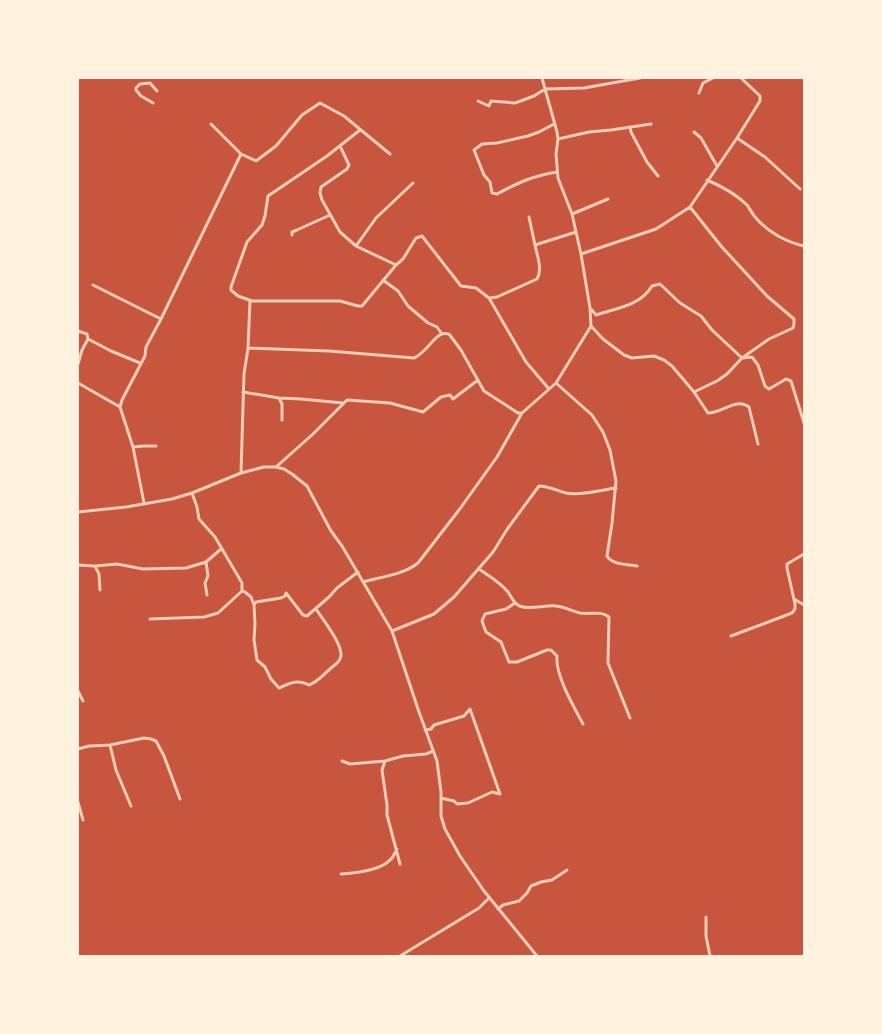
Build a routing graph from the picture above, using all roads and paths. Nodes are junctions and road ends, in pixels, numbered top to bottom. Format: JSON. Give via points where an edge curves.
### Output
{"nodes":[{"id":1,"x":542,"y":78,"type":"edge"},
{"id":2,"x":640,"y":78,"type":"edge"},
{"id":3,"x":714,"y":78,"type":"edge"},
{"id":4,"x":741,"y":78,"type":"edge"},
{"id":5,"x":545,"y":89,"type":"junction"},
{"id":6,"x":157,"y":91,"type":"dead end"},
{"id":7,"x":699,"y":93,"type":"dead end"},
{"id":8,"x":478,"y":101,"type":"dead end"},
{"id":9,"x":153,"y":102,"type":"dead end"},
{"id":10,"x":212,"y":124,"type":"dead end"},
{"id":11,"x":554,"y":124,"type":"junction"},
{"id":12,"x":651,"y":124,"type":"dead end"},
{"id":13,"x":630,"y":127,"type":"junction"},
{"id":14,"x":360,"y":130,"type":"junction"},
{"id":15,"x":694,"y":132,"type":"dead end"},
{"id":16,"x":737,"y":138,"type":"junction"},
{"id":17,"x":558,"y":139,"type":"junction"},
{"id":18,"x":340,"y":146,"type":"junction"},
{"id":19,"x":241,"y":154,"type":"junction"},
{"id":20,"x":390,"y":154,"type":"dead end"},
{"id":21,"x":717,"y":166,"type":"junction"},
{"id":22,"x":557,"y":172,"type":"junction"},
{"id":23,"x":658,"y":176,"type":"dead end"},
{"id":24,"x":707,"y":180,"type":"junction"},
{"id":25,"x":413,"y":183,"type":"dead end"},
{"id":26,"x":800,"y":189,"type":"dead end"},
{"id":27,"x":608,"y":199,"type":"dead end"},
{"id":28,"x":690,"y":207,"type":"junction"},
{"id":29,"x":572,"y":214,"type":"junction"},
{"id":30,"x":330,"y":215,"type":"junction"},
{"id":31,"x":529,"y":217,"type":"dead end"},
{"id":32,"x":576,"y":232,"type":"junction"},
{"id":33,"x":292,"y":235,"type":"dead end"},
{"id":34,"x":535,"y":245,"type":"junction"},
{"id":35,"x":356,"y":246,"type":"junction"},
{"id":36,"x":804,"y":246,"type":"edge"},
{"id":37,"x":582,"y":254,"type":"junction"},
{"id":38,"x":396,"y":265,"type":"junction"},
{"id":39,"x":383,"y":280,"type":"junction"},
{"id":40,"x":93,"y":285,"type":"dead end"},
{"id":41,"x":489,"y":298,"type":"junction"},
{"id":42,"x":250,"y":301,"type":"junction"},
{"id":43,"x":590,"y":308,"type":"junction"},
{"id":44,"x":161,"y":319,"type":"junction"},
{"id":45,"x":591,"y":326,"type":"junction"},
{"id":46,"x":78,"y":331,"type":"edge"},
{"id":47,"x":442,"y":334,"type":"junction"},
{"id":48,"x":88,"y":339,"type":"junction"},
{"id":49,"x":248,"y":348,"type":"junction"},
{"id":50,"x":742,"y":358,"type":"junction"},
{"id":51,"x":140,"y":363,"type":"junction"},
{"id":52,"x":78,"y":364,"type":"edge"},
{"id":53,"x":478,"y":380,"type":"junction"},
{"id":54,"x":78,"y":383,"type":"edge"},
{"id":55,"x":556,"y":383,"type":"junction"},
{"id":56,"x":549,"y":389,"type":"junction"},
{"id":57,"x":243,"y":392,"type":"junction"},
{"id":58,"x":694,"y":392,"type":"junction"},
{"id":59,"x":279,"y":398,"type":"junction"},
{"id":60,"x":343,"y":403,"type":"junction"},
{"id":61,"x":120,"y":408,"type":"junction"},
{"id":62,"x":522,"y":413,"type":"junction"},
{"id":63,"x":282,"y":420,"type":"dead end"},
{"id":64,"x":804,"y":422,"type":"edge"},
{"id":65,"x":758,"y":444,"type":"dead end"},
{"id":66,"x":156,"y":446,"type":"dead end"},
{"id":67,"x":133,"y":447,"type":"junction"},
{"id":68,"x":276,"y":467,"type":"junction"},
{"id":69,"x":241,"y":473,"type":"junction"},
{"id":70,"x":616,"y":488,"type":"junction"},
{"id":71,"x":192,"y":493,"type":"junction"},
{"id":72,"x":144,"y":503,"type":"junction"},
{"id":73,"x":78,"y":512,"type":"edge"},
{"id":74,"x":221,"y":549,"type":"junction"},
{"id":75,"x":804,"y":554,"type":"edge"},
{"id":76,"x":206,"y":562,"type":"junction"},
{"id":77,"x":78,"y":565,"type":"edge"},
{"id":78,"x":95,"y":566,"type":"junction"},
{"id":79,"x":637,"y":566,"type":"dead end"},
{"id":80,"x":479,"y":569,"type":"junction"},
{"id":81,"x":358,"y":572,"type":"junction"},
{"id":82,"x":363,"y":582,"type":"junction"},
{"id":83,"x":100,"y":590,"type":"dead end"},
{"id":84,"x":242,"y":591,"type":"junction"},
{"id":85,"x":207,"y":595,"type":"dead end"},
{"id":86,"x":794,"y":598,"type":"junction"},
{"id":87,"x":515,"y":603,"type":"junction"},
{"id":88,"x":254,"y":605,"type":"junction"},
{"id":89,"x":804,"y":605,"type":"edge"},
{"id":90,"x":316,"y":610,"type":"junction"},
{"id":91,"x":150,"y":619,"type":"dead end"},
{"id":92,"x":392,"y":631,"type":"junction"},
{"id":93,"x":731,"y":636,"type":"dead end"},
{"id":94,"x":78,"y":691,"type":"edge"},
{"id":95,"x":83,"y":701,"type":"dead end"},
{"id":96,"x":630,"y":718,"type":"dead end"},
{"id":97,"x":583,"y":724,"type":"dead end"},
{"id":98,"x":425,"y":730,"type":"junction"},
{"id":99,"x":110,"y":745,"type":"junction"},
{"id":100,"x":78,"y":749,"type":"edge"},
{"id":101,"x":433,"y":751,"type":"junction"},
{"id":102,"x":385,"y":760,"type":"junction"},
{"id":103,"x":342,"y":761,"type":"dead end"},
{"id":104,"x":441,"y":798,"type":"junction"},
{"id":105,"x":180,"y":799,"type":"dead end"},
{"id":106,"x":78,"y":802,"type":"edge"},
{"id":107,"x":131,"y":806,"type":"dead end"},
{"id":108,"x":83,"y":820,"type":"dead end"},
{"id":109,"x":396,"y":849,"type":"junction"},
{"id":110,"x":400,"y":864,"type":"dead end"},
{"id":111,"x":567,"y":870,"type":"dead end"},
{"id":112,"x":342,"y":874,"type":"dead end"},
{"id":113,"x":490,"y":898,"type":"junction"},
{"id":114,"x":498,"y":909,"type":"junction"},
{"id":115,"x":706,"y":917,"type":"dead end"},
{"id":116,"x":400,"y":956,"type":"edge"},
{"id":117,"x":536,"y":956,"type":"edge"},
{"id":118,"x":710,"y":956,"type":"edge"}],
"edges":[{"from":1,"to":5,"type":"street"},
{"from":2,"to":5,"type":"street","via":[[584,88]]},
{"from":3,"to":7,"type":"street","via":[[704,83]]},
{"from":4,"to":16,"type":"street","via":[[761,98]]},
{"from":5,"to":8,"type":"street","via":[[515,103],[491,101],[489,106]]},
{"from":5,"to":11,"type":"street"},
{"from":6,"to":9,"type":"street","via":[[150,83],[140,84],[136,88],[141,96]]},
{"from":10,"to":19,"type":"street"},
{"from":11,"to":17,"type":"street"},
{"from":11,"to":22,"type":"street","via":[[528,136],[482,144],[474,150],[484,175],[490,182],[492,193],[497,194],[529,178]]},
{"from":12,"to":13,"type":"street"},
{"from":13,"to":17,"type":"street"},
{"from":13,"to":23,"type":"street","via":[[647,162]]},
{"from":14,"to":18,"type":"street"},
{"from":14,"to":19,"type":"street","via":[[344,116],[320,103],[302,115],[276,146],[256,161]]},
{"from":14,"to":20,"type":"street"},
{"from":15,"to":21,"type":"street","via":[[701,138]]},
{"from":16,"to":21,"type":"street"},
{"from":16,"to":26,"type":"street","via":[[766,157]]},
{"from":17,"to":22,"type":"street"},
{"from":18,"to":30,"type":"street","via":[[349,165],[321,187],[320,193]]},
{"from":18,"to":42,"type":"street","via":[[268,196],[262,225],[247,242],[231,287],[234,293]]},
{"from":19,"to":44,"type":"street"},
{"from":21,"to":24,"type":"street"},
{"from":22,"to":29,"type":"street"},
{"from":24,"to":28,"type":"street"},
{"from":24,"to":36,"type":"street","via":[[735,195],[748,206],[765,228],[792,243]]},
{"from":25,"to":35,"type":"street","via":[[376,218]]},
{"from":27,"to":29,"type":"street"},
{"from":28,"to":37,"type":"street","via":[[656,229]]},
{"from":28,"to":50,"type":"street","via":[[721,246],[767,296],[794,319],[793,328],[769,339]]},
{"from":29,"to":32,"type":"street"},
{"from":30,"to":33,"type":"street","via":[[292,232]]},
{"from":30,"to":35,"type":"street","via":[[340,232]]},
{"from":31,"to":34,"type":"street"},
{"from":32,"to":34,"type":"street"},
{"from":32,"to":37,"type":"street"},
{"from":34,"to":41,"type":"street","via":[[540,270],[537,279],[497,297]]},
{"from":35,"to":38,"type":"street"},
{"from":37,"to":43,"type":"street"},
{"from":38,"to":39,"type":"street"},
{"from":38,"to":41,"type":"street","via":[[403,259],[416,238],[422,236],[461,286],[476,288]]},
{"from":39,"to":42,"type":"street","via":[[362,306],[340,301]]},
{"from":39,"to":47,"type":"street","via":[[398,291],[408,306],[428,323],[437,327]]},
{"from":40,"to":44,"type":"street"},
{"from":41,"to":56,"type":"street","via":[[526,362]]},
{"from":42,"to":49,"type":"street"},
{"from":43,"to":45,"type":"street"},
{"from":43,"to":50,"type":"street","via":[[596,315],[633,304],[652,286],[660,284],[680,303],[701,316]]},
{"from":44,"to":51,"type":"street"},
{"from":45,"to":55,"type":"street"},
{"from":45,"to":58,"type":"street","via":[[624,355],[632,358],[661,358],[672,366]]},
{"from":46,"to":48,"type":"street","via":[[87,334]]},
{"from":47,"to":49,"type":"street","via":[[414,358]]},
{"from":47,"to":53,"type":"street","via":[[449,334],[455,341]]},
{"from":48,"to":51,"type":"street"},
{"from":48,"to":52,"type":"street"},
{"from":49,"to":57,"type":"street"},
{"from":50,"to":58,"type":"street","via":[[727,374]]},
{"from":50,"to":64,"type":"street","via":[[752,357],[769,390],[786,379],[790,381]]},
{"from":51,"to":61,"type":"street"},
{"from":53,"to":60,"type":"street","via":[[453,399],[450,395],[441,397],[424,412],[390,403],[347,400]]},
{"from":53,"to":62,"type":"street","via":[[484,391]]},
{"from":54,"to":61,"type":"street"},
{"from":55,"to":56,"type":"street"},
{"from":55,"to":70,"type":"street","via":[[592,415],[603,432],[610,450]]},
{"from":56,"to":62,"type":"street"},
{"from":57,"to":59,"type":"street"},
{"from":57,"to":69,"type":"street"},
{"from":58,"to":65,"type":"street","via":[[708,413],[739,403],[749,407]]},
{"from":59,"to":60,"type":"street"},
{"from":59,"to":63,"type":"street","via":[[282,404]]},
{"from":60,"to":68,"type":"street"},
{"from":61,"to":67,"type":"street"},
{"from":62,"to":82,"type":"street","via":[[497,457],[418,563],[405,571]]},
{"from":66,"to":67,"type":"street"},
{"from":67,"to":72,"type":"street"},
{"from":68,"to":69,"type":"street","via":[[264,466]]},
{"from":68,"to":81,"type":"street","via":[[292,474],[307,486],[331,531]]},
{"from":69,"to":71,"type":"street"},
{"from":70,"to":79,"type":"street","via":[[607,556],[613,562]]},
{"from":70,"to":80,"type":"street","via":[[567,493],[539,486]]},
{"from":71,"to":72,"type":"street"},
{"from":71,"to":74,"type":"street","via":[[199,519],[215,537]]},
{"from":72,"to":73,"type":"street"},
{"from":74,"to":76,"type":"street"},
{"from":74,"to":84,"type":"street","via":[[242,583]]},
{"from":75,"to":86,"type":"street","via":[[787,564]]},
{"from":76,"to":78,"type":"street","via":[[175,569],[143,569],[117,564]]},
{"from":76,"to":85,"type":"street"},
{"from":77,"to":78,"type":"street"},
{"from":78,"to":83,"type":"street","via":[[99,574]]},
{"from":80,"to":87,"type":"street","via":[[508,592]]},
{"from":80,"to":92,"type":"street","via":[[454,598],[434,614]]},
{"from":81,"to":82,"type":"street"},
{"from":81,"to":90,"type":"street","via":[[337,588]]},
{"from":82,"to":92,"type":"street"},
{"from":84,"to":88,"type":"street","via":[[251,597]]},
{"from":84,"to":91,"type":"street","via":[[218,613],[204,617]]},
{"from":86,"to":89,"type":"street"},
{"from":86,"to":93,"type":"street","via":[[795,609],[792,613]]},
{"from":87,"to":96,"type":"street","via":[[521,607],[555,606],[578,613],[606,614],[609,617],[608,663]]},
{"from":87,"to":97,"type":"street","via":[[506,609],[485,614],[482,621],[486,632],[501,642],[509,662],[517,662],[551,650],[557,656],[556,664],[564,687]]},
{"from":88,"to":90,"type":"street","via":[[256,602],[281,598],[286,593],[303,615],[307,616]]},
{"from":88,"to":90,"type":"street","via":[[257,660],[279,688],[297,681],[309,685],[315,683],[342,657],[340,649]]},
{"from":92,"to":98,"type":"street"},
{"from":94,"to":95,"type":"street"},
{"from":98,"to":101,"type":"street"},
{"from":98,"to":104,"type":"street","via":[[431,729],[434,724],[464,716],[470,709],[500,794],[492,792],[468,803],[457,804]]},
{"from":99,"to":100,"type":"street"},
{"from":99,"to":105,"type":"street","via":[[144,738],[156,741]]},
{"from":99,"to":107,"type":"street","via":[[116,770]]},
{"from":101,"to":102,"type":"street"},
{"from":101,"to":104,"type":"street","via":[[437,761]]},
{"from":102,"to":103,"type":"street","via":[[350,764]]},
{"from":102,"to":109,"type":"street","via":[[382,770],[387,815]]},
{"from":104,"to":113,"type":"street","via":[[441,816],[445,830]]},
{"from":106,"to":108,"type":"street"},
{"from":109,"to":110,"type":"street"},
{"from":109,"to":112,"type":"street","via":[[391,860],[381,866]]},
{"from":111,"to":114,"type":"street","via":[[552,880],[531,886],[519,901]]},
{"from":113,"to":114,"type":"street"},
{"from":113,"to":116,"type":"street","via":[[479,908]]},
{"from":114,"to":117,"type":"street"},
{"from":115,"to":118,"type":"street"}]}
